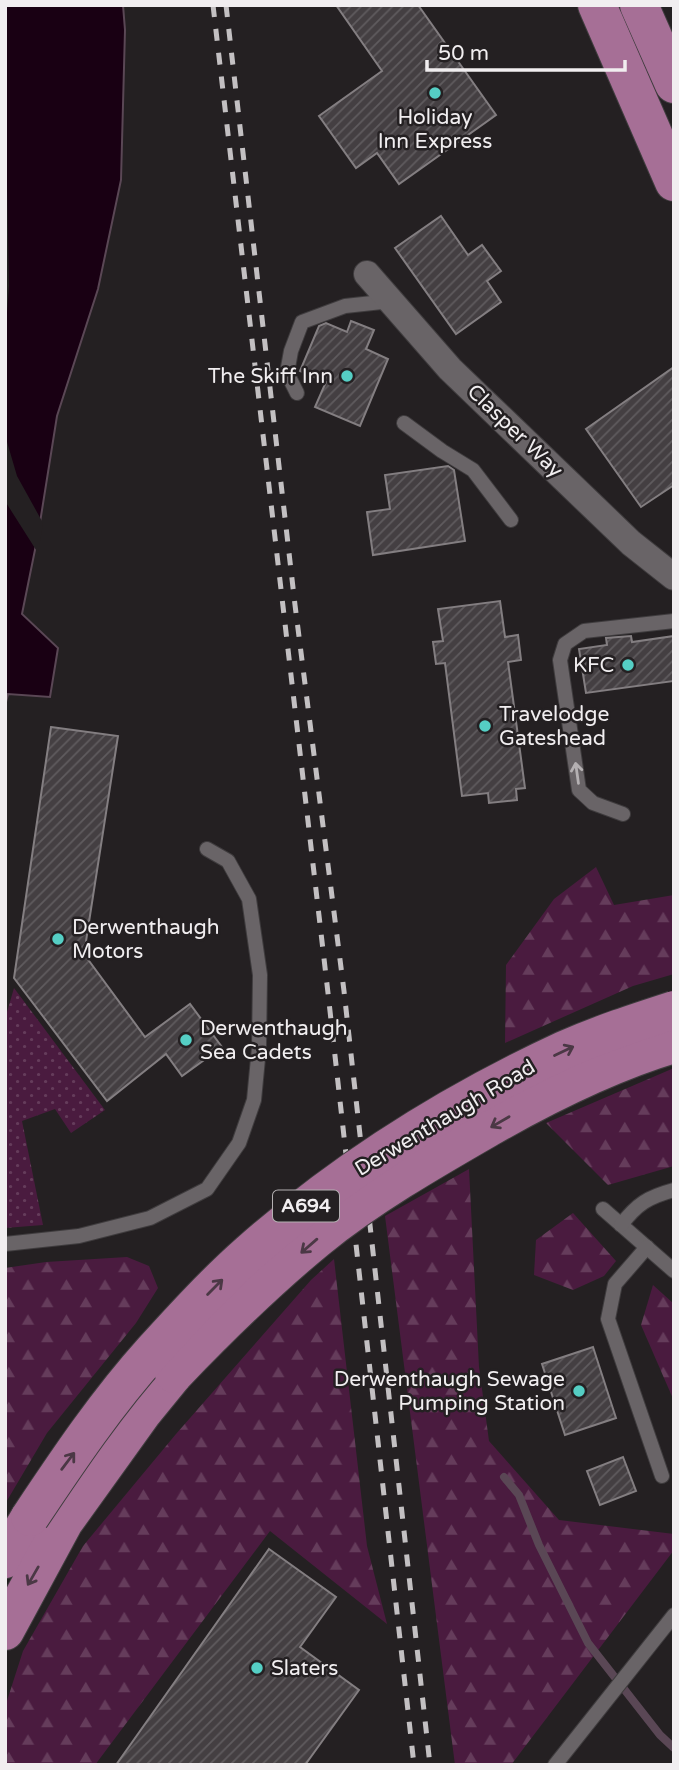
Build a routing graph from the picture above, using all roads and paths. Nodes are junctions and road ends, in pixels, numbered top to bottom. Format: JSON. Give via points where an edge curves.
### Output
{"nodes":[{"id":1,"x":597,"y":5,"type":"edge"},
{"id":2,"x":639,"y":5,"type":"edge"},
{"id":3,"x":674,"y":84,"type":"edge"},
{"id":4,"x":674,"y":182,"type":"edge"},
{"id":5,"x":367,"y":274,"type":"dead end"},
{"id":6,"x":391,"y":301,"type":"junction"},
{"id":7,"x":297,"y":393,"type":"dead end"},
{"id":8,"x":404,"y":423,"type":"dead end"},
{"id":9,"x":511,"y":520,"type":"dead end"},
{"id":10,"x":674,"y":577,"type":"edge"},
{"id":11,"x":674,"y":621,"type":"edge"},
{"id":12,"x":623,"y":814,"type":"dead end"},
{"id":13,"x":207,"y":849,"type":"dead end"},
{"id":14,"x":674,"y":1010,"type":"edge"},
{"id":15,"x":674,"y":1044,"type":"edge"},
{"id":16,"x":674,"y":1189,"type":"edge"},
{"id":17,"x":603,"y":1209,"type":"dead end"},
{"id":18,"x":621,"y":1225,"type":"junction"},
{"id":19,"x":5,"y":1244,"type":"edge"},
{"id":20,"x":647,"y":1247,"type":"junction"},
{"id":21,"x":674,"y":1271,"type":"edge"},
{"id":22,"x":662,"y":1476,"type":"dead end"},
{"id":23,"x":47,"y":1519,"type":"junction"},
{"id":24,"x":5,"y":1559,"type":"edge"},
{"id":25,"x":674,"y":1615,"type":"edge"},
{"id":26,"x":5,"y":1631,"type":"edge"},
{"id":27,"x":574,"y":1740,"type":"junction"},
{"id":28,"x":555,"y":1765,"type":"edge"},
{"id":29,"x":572,"y":1765,"type":"edge"}],
"edges":[{"from":1,"to":4,"type":"main road"},
{"from":2,"to":3,"type":"main road"},
{"from":5,"to":6,"type":"street","name":"Clasper Way"},
{"from":6,"to":7,"type":"lane","via":[[345,306],[302,322],[287,373]]},
{"from":6,"to":10,"type":"street","name":"Clasper Way","via":[[450,369],[631,543]]},
{"from":8,"to":9,"type":"lane","via":[[474,470]]},
{"from":12,"to":11,"type":"lane","one_way":true,"via":[[593,803],[579,790],[560,660],[565,644],[584,631]]},
{"from":13,"to":19,"type":"lane","via":[[228,861],[249,899],[260,975],[254,1100],[239,1143],[207,1189],[150,1218],[79,1236]]},
{"from":23,"to":14,"type":"main road","name":"Derwenthaugh Road","number":"A694","one_way":true,"bridge":true,"via":[[59,1473],[151,1353],[248,1254],[303,1208],[423,1126],[501,1082],[611,1030]]},
{"from":15,"to":23,"type":"main road","number":"A694","one_way":true,"bridge":true,"via":[[522,1109],[435,1159],[318,1238],[174,1374]]},
{"from":16,"to":18,"type":"lane","via":[[643,1201]]},
{"from":17,"to":18,"type":"lane"},
{"from":18,"to":20,"type":"lane"},
{"from":20,"to":21,"type":"lane"},
{"from":20,"to":22,"type":"lane","via":[[615,1284],[608,1319]]},
{"from":23,"to":24,"type":"main road","name":"Derwenthaugh Road","number":"A694"},
{"from":23,"to":26,"type":"main road","name":"Derwenthaugh Road","number":"A694","one_way":true},
{"from":25,"to":27,"type":"lane"},
{"from":27,"to":28,"type":"lane"},
{"from":27,"to":29,"type":"lane"}]}
